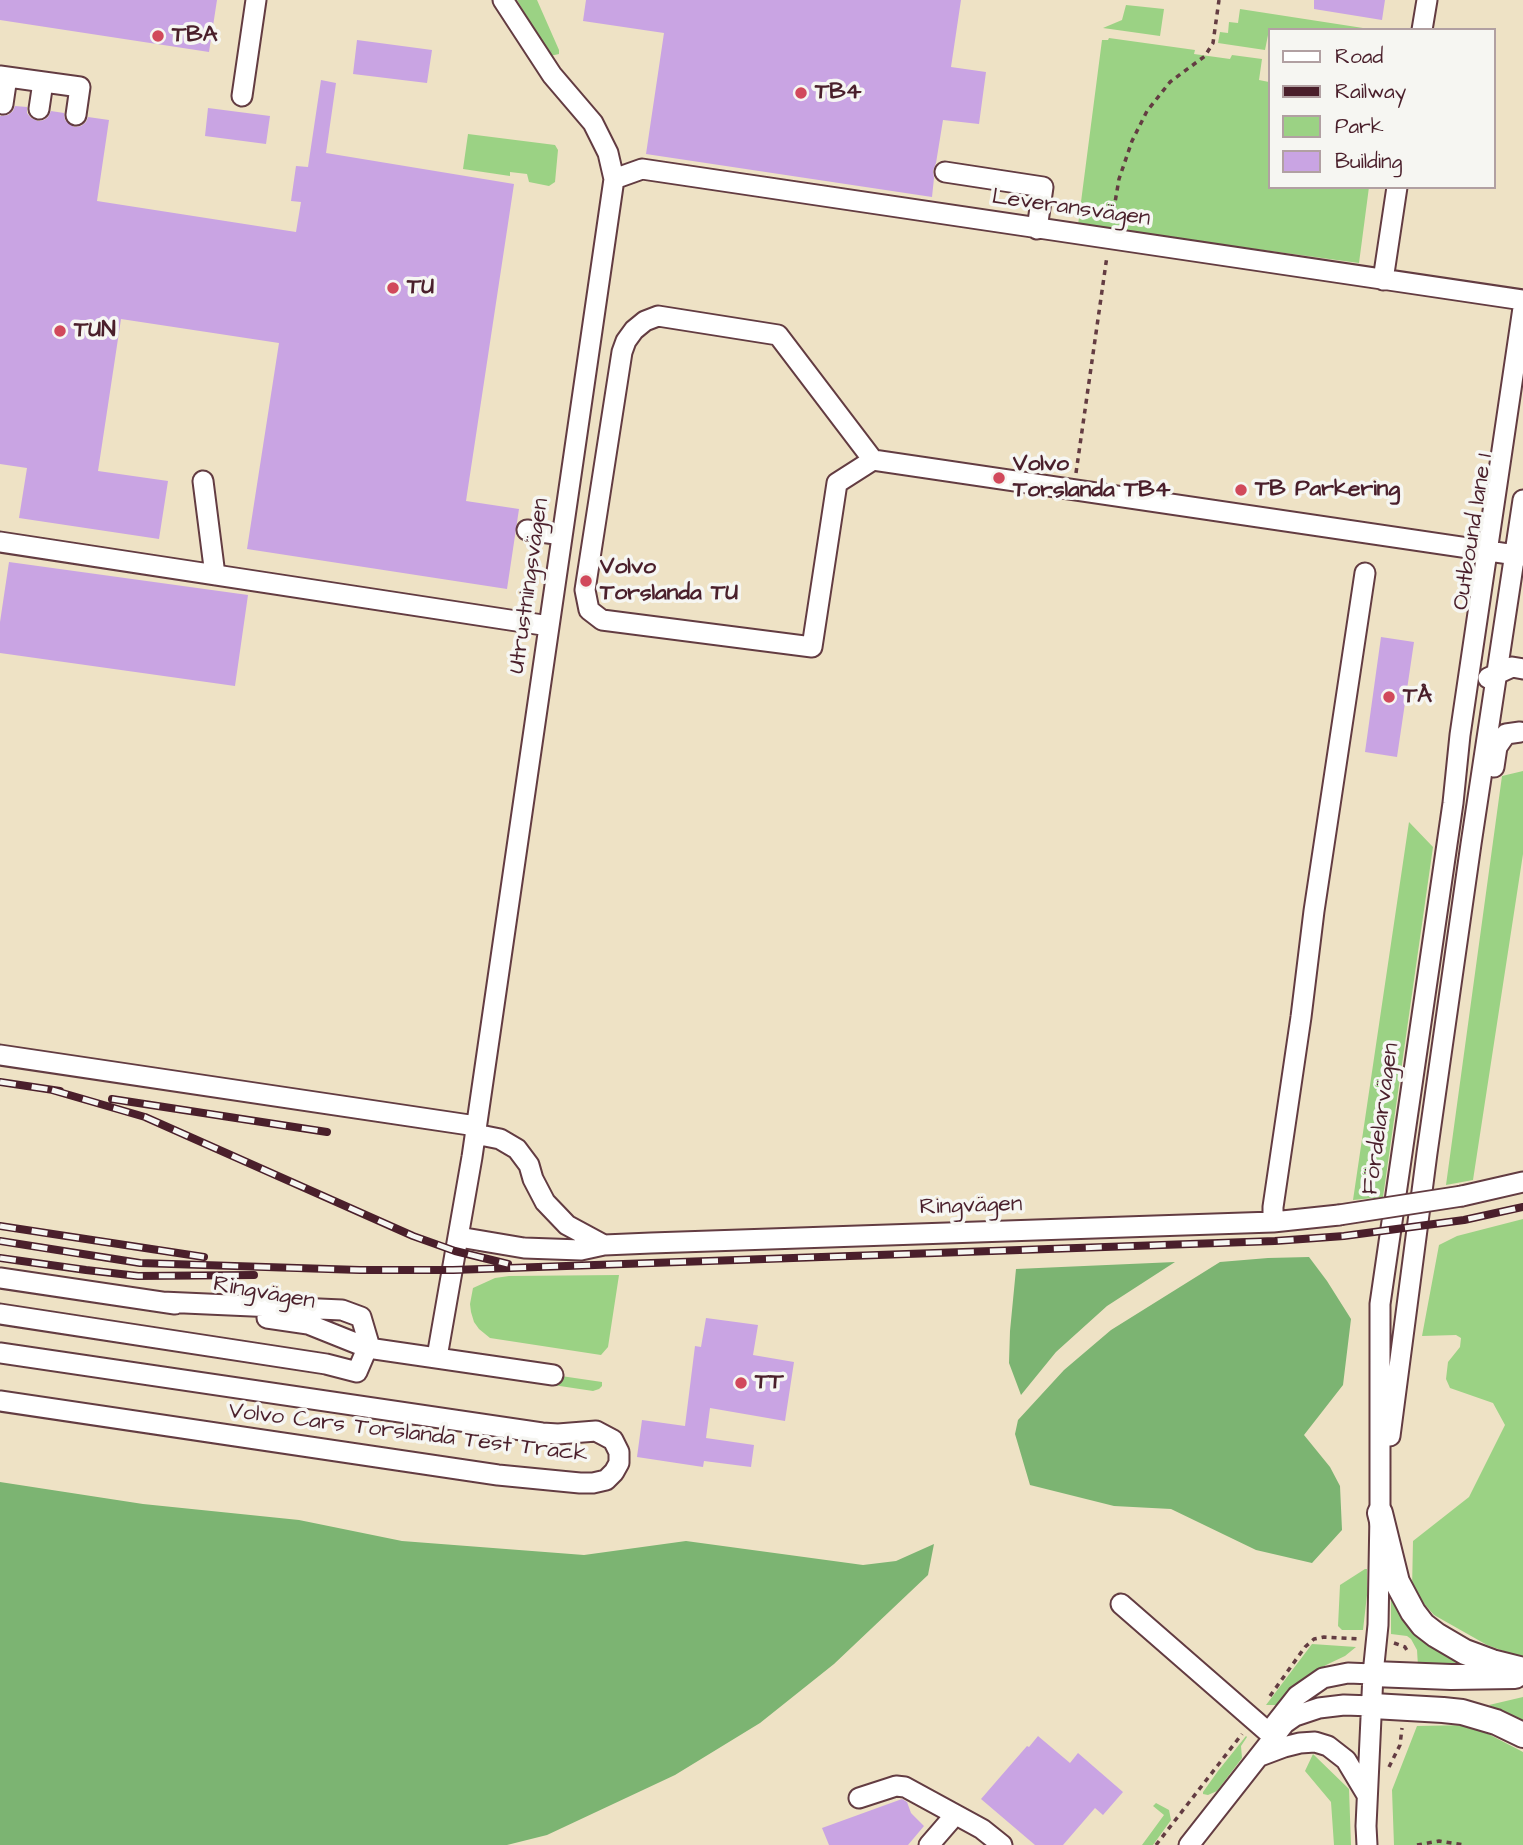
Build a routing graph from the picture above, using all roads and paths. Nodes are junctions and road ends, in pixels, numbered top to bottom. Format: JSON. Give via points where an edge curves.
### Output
{"nodes":[{"id":1,"x":256,"y":0,"type":"edge"},
{"id":2,"x":503,"y":0,"type":"edge"},
{"id":3,"x":1427,"y":0,"type":"edge"},
{"id":4,"x":1422,"y":28,"type":"edge"},
{"id":5,"x":3,"y":76,"type":"edge"},
{"id":6,"x":43,"y":82,"type":"junction"},
{"id":7,"x":242,"y":96,"type":"dead end"},
{"id":8,"x":3,"y":104,"type":"dead end"},
{"id":9,"x":39,"y":109,"type":"dead end"},
{"id":10,"x":76,"y":115,"type":"dead end"},
{"id":11,"x":945,"y":172,"type":"dead end"},
{"id":12,"x":614,"y":179,"type":"junction"},
{"id":13,"x":1397,"y":189,"type":"edge"},
{"id":14,"x":1037,"y":229,"type":"junction"},
{"id":15,"x":1383,"y":279,"type":"junction"},
{"id":16,"x":1523,"y":300,"type":"edge"},
{"id":17,"x":1523,"y":308,"type":"edge"},
{"id":18,"x":1523,"y":375,"type":"edge"},
{"id":19,"x":873,"y":460,"type":"junction"},
{"id":20,"x":203,"y":481,"type":"dead end"},
{"id":21,"x":1523,"y":500,"type":"edge"},
{"id":22,"x":527,"y":530,"type":"dead end"},
{"id":23,"x":562,"y":535,"type":"junction"},
{"id":24,"x":0,"y":542,"type":"edge"},
{"id":25,"x":1509,"y":556,"type":"edge"},
{"id":26,"x":1365,"y":573,"type":"dead end"},
{"id":27,"x":215,"y":575,"type":"junction"},
{"id":28,"x":549,"y":626,"type":"junction"},
{"id":29,"x":1503,"y":629,"type":"junction"},
{"id":30,"x":1519,"y":661,"type":"edge"},
{"id":31,"x":1496,"y":674,"type":"junction"},
{"id":32,"x":1475,"y":696,"type":"junction"},
{"id":33,"x":1520,"y":732,"type":"dead end"},
{"id":34,"x":1460,"y":735,"type":"junction"},
{"id":35,"x":1476,"y":808,"type":"junction"},
{"id":36,"x":0,"y":1055,"type":"edge"},
{"id":37,"x":476,"y":1130,"type":"junction"},
{"id":38,"x":1523,"y":1182,"type":"edge"},
{"id":39,"x":1273,"y":1222,"type":"junction"},
{"id":40,"x":459,"y":1237,"type":"junction"},
{"id":41,"x":604,"y":1245,"type":"junction"},
{"id":42,"x":0,"y":1278,"type":"edge"},
{"id":43,"x":0,"y":1314,"type":"edge"},
{"id":44,"x":368,"y":1348,"type":"junction"},
{"id":45,"x":0,"y":1353,"type":"edge"},
{"id":46,"x":437,"y":1357,"type":"junction"},
{"id":47,"x":553,"y":1375,"type":"dead end"},
{"id":48,"x":0,"y":1401,"type":"edge"},
{"id":49,"x":1380,"y":1513,"type":"junction"},
{"id":50,"x":1121,"y":1604,"type":"dead end"},
{"id":51,"x":1523,"y":1670,"type":"edge"},
{"id":52,"x":1373,"y":1674,"type":"junction"},
{"id":53,"x":1523,"y":1675,"type":"edge"},
{"id":54,"x":1373,"y":1706,"type":"junction"},
{"id":55,"x":1523,"y":1735,"type":"edge"},
{"id":56,"x":1264,"y":1745,"type":"junction"},
{"id":57,"x":1368,"y":1796,"type":"junction"},
{"id":58,"x":859,"y":1798,"type":"dead end"},
{"id":59,"x":955,"y":1815,"type":"junction"},
{"id":60,"x":929,"y":1845,"type":"edge"},
{"id":61,"x":1002,"y":1845,"type":"edge"},
{"id":62,"x":1189,"y":1845,"type":"edge"},
{"id":63,"x":1367,"y":1845,"type":"edge"},
{"id":64,"x":1417,"y":1845,"type":"edge"},
{"id":65,"x":1464,"y":1845,"type":"edge"}],
"edges":[{"from":1,"to":7,"type":"street"},
{"from":2,"to":12,"type":"street","name":"Utrustningsvägen","via":[[552,75],[593,123],[608,153]]},
{"from":3,"to":4,"type":"street"},
{"from":5,"to":6,"type":"street"},
{"from":5,"to":8,"type":"street"},
{"from":6,"to":9,"type":"street"},
{"from":6,"to":10,"type":"street","via":[[80,87]]},
{"from":11,"to":14,"type":"street","via":[[1043,187]]},
{"from":12,"to":14,"type":"street","name":"Leveransvägen","via":[[642,169]]},
{"from":12,"to":23,"type":"street","name":"Utrustningsvägen"},
{"from":13,"to":15,"type":"street"},
{"from":14,"to":15,"type":"street","name":"Leveransvägen"},
{"from":15,"to":16,"type":"street","name":"Leveransvägen"},
{"from":17,"to":25,"type":"street"},
{"from":18,"to":25,"type":"street","name":"Outbound lane 1"},
{"from":19,"to":19,"type":"street","via":[[778,335],[658,316],[645,321],[622,352],[585,590],[589,610],[602,620],[812,647],[837,483]]},
{"from":19,"to":25,"type":"street"},
{"from":20,"to":27,"type":"street"},
{"from":21,"to":25,"type":"street"},
{"from":22,"to":23,"type":"street"},
{"from":23,"to":28,"type":"street","name":"Utrustningsvägen"},
{"from":24,"to":27,"type":"street"},
{"from":25,"to":29,"type":"street","name":"Fördelarvägen"},
{"from":25,"to":30,"type":"street"},
{"from":25,"to":32,"type":"street","name":"Outbound lane 1"},
{"from":25,"to":34,"type":"street","name":"Fördelarvägen"},
{"from":26,"to":39,"type":"street"},
{"from":27,"to":28,"type":"street"},
{"from":28,"to":37,"type":"street","name":"Utrustningsvägen"},
{"from":29,"to":30,"type":"street","name":"Fördelarvägen"},
{"from":29,"to":31,"type":"street","name":"Fördelarvägen"},
{"from":30,"to":31,"type":"street"},
{"from":31,"to":32,"type":"street","name":"Fördelarvägen","via":[[1486,679]]},
{"from":31,"to":35,"type":"street","name":"Fördelarvägen"},
{"from":32,"to":34,"type":"street","name":"Fördelarvägen"},
{"from":33,"to":35,"type":"street","name":"Fördelarvägen","via":[[1506,734],[1497,747],[1490,791]]},
{"from":34,"to":49,"type":"street","name":"Fördelarvägen","via":[[1380,1304]]},
{"from":35,"to":49,"type":"street","name":"Fördelarvägen"},
{"from":36,"to":37,"type":"street"},
{"from":37,"to":40,"type":"street","name":"Utrustningsvägen"},
{"from":37,"to":41,"type":"street","via":[[517,1150],[545,1202],[567,1225]]},
{"from":38,"to":39,"type":"street","name":"Ringvägen","bridge":true,"via":[[1462,1196]]},
{"from":39,"to":41,"type":"street","name":"Ringvägen"},
{"from":40,"to":41,"type":"street","name":"Ringvägen","via":[[555,1250]]},
{"from":40,"to":46,"type":"street"},
{"from":42,"to":44,"type":"street","name":"Ringvägen","via":[[308,1324]]},
{"from":43,"to":44,"type":"street","via":[[356,1372]]},
{"from":44,"to":46,"type":"street","name":"Ringvägen"},
{"from":45,"to":48,"type":"street","name":"Volvo Cars Torslanda Test Track","via":[[542,1433],[596,1431],[613,1440],[619,1463],[606,1480],[593,1483],[498,1475]]},
{"from":46,"to":47,"type":"street","name":"Ringvägen"},
{"from":49,"to":51,"type":"main road","via":[[1397,1582],[1423,1625],[1465,1652]]},
{"from":49,"to":52,"type":"street","name":"Fördelarvägen"},
{"from":50,"to":56,"type":"street"},
{"from":52,"to":53,"type":"main road"},
{"from":52,"to":54,"type":"street","name":"Fördelarvägen"},
{"from":52,"to":56,"type":"street","via":[[1339,1674],[1314,1683],[1297,1696]]},
{"from":54,"to":55,"type":"main road","via":[[1462,1712]]},
{"from":54,"to":56,"type":"street","via":[[1332,1706],[1295,1716]]},
{"from":54,"to":57,"type":"street","name":"Fördelarvägen"},
{"from":56,"to":57,"type":"street","via":[[1269,1751],[1300,1743],[1328,1746],[1346,1760]]},
{"from":56,"to":62,"type":"street"},
{"from":57,"to":63,"type":"street","name":"Fördelarvägen"},
{"from":58,"to":59,"type":"street","via":[[905,1787]]},
{"from":59,"to":60,"type":"street"},
{"from":59,"to":61,"type":"street"},
{"from":64,"to":65,"type":"path","via":[[1439,1841]]}]}
